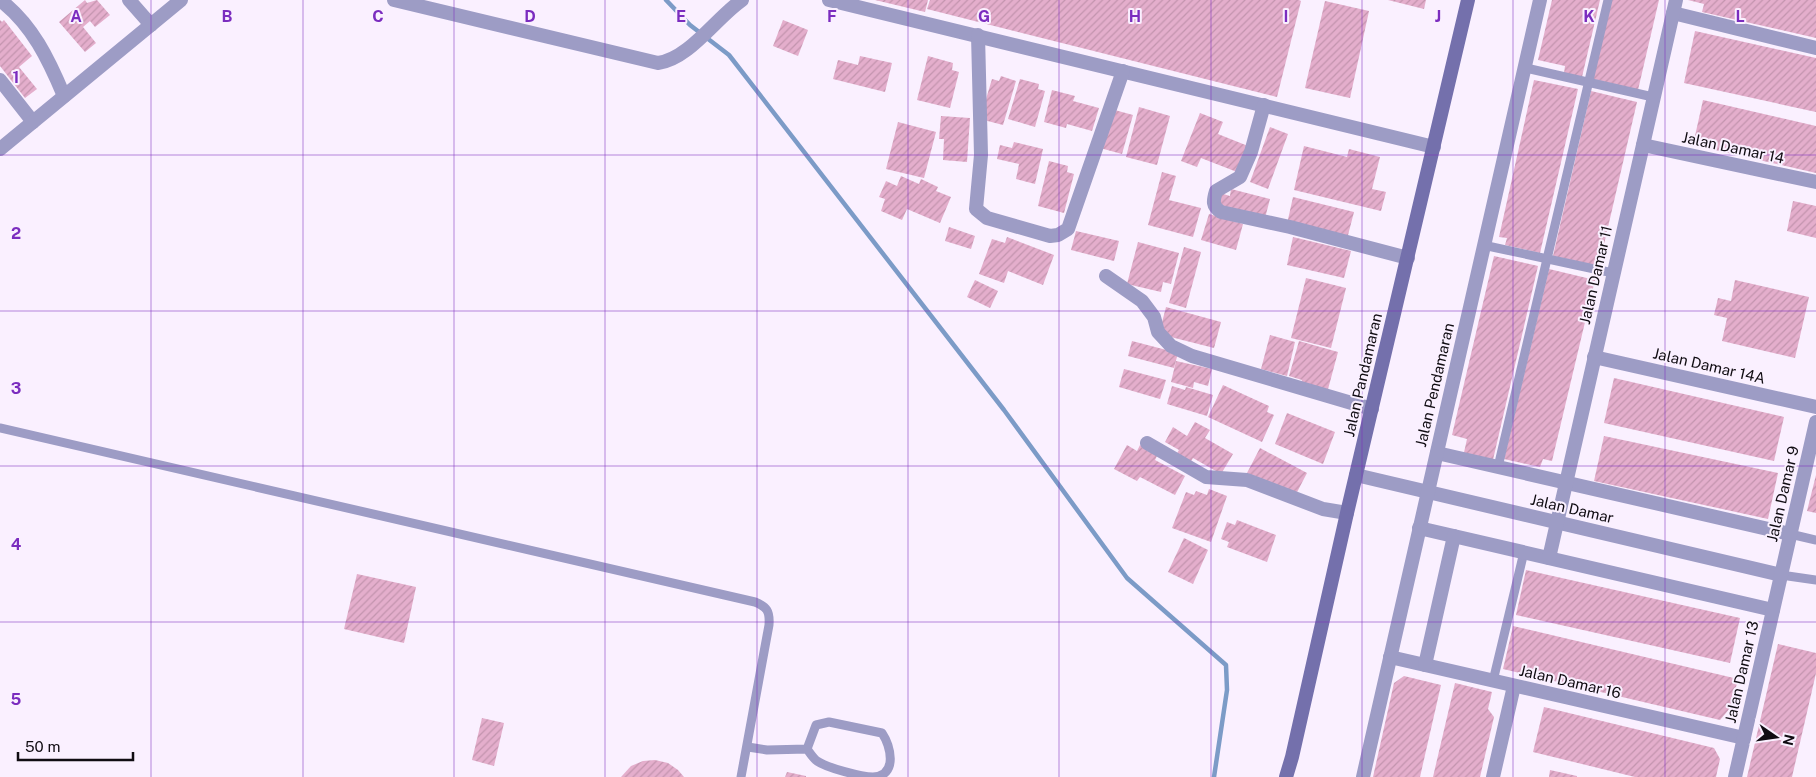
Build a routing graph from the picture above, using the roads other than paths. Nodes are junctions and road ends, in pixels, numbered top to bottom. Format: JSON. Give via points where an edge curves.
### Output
{"nodes":[{"id":1,"x":0,"y":0,"type":"edge"},
{"id":2,"x":129,"y":0,"type":"edge"},
{"id":3,"x":181,"y":0,"type":"edge"},
{"id":4,"x":394,"y":0,"type":"edge"},
{"id":5,"x":828,"y":0,"type":"edge"},
{"id":6,"x":1468,"y":0,"type":"edge"},
{"id":7,"x":1540,"y":0,"type":"edge"},
{"id":8,"x":1608,"y":0,"type":"edge"},
{"id":9,"x":737,"y":3,"type":"edge"},
{"id":10,"x":1674,"y":7,"type":"edge"},
{"id":11,"x":151,"y":25,"type":"junction"},
{"id":12,"x":978,"y":35,"type":"junction"},
{"id":13,"x":1816,"y":48,"type":"edge"},
{"id":14,"x":1526,"y":68,"type":"junction"},
{"id":15,"x":1123,"y":71,"type":"junction"},
{"id":16,"x":0,"y":80,"type":"edge"},
{"id":17,"x":1588,"y":83,"type":"junction"},
{"id":18,"x":64,"y":96,"type":"junction"},
{"id":19,"x":1654,"y":97,"type":"junction"},
{"id":20,"x":1264,"y":106,"type":"junction"},
{"id":21,"x":33,"y":122,"type":"junction"},
{"id":22,"x":1643,"y":145,"type":"junction"},
{"id":23,"x":1434,"y":147,"type":"junction"},
{"id":24,"x":0,"y":148,"type":"edge"},
{"id":25,"x":1816,"y":182,"type":"edge"},
{"id":26,"x":1483,"y":245,"type":"junction"},
{"id":27,"x":1408,"y":258,"type":"junction"},
{"id":28,"x":1547,"y":259,"type":"junction"},
{"id":29,"x":1613,"y":273,"type":"junction"},
{"id":30,"x":1106,"y":276,"type":"dead end"},
{"id":31,"x":1594,"y":357,"type":"junction"},
{"id":32,"x":1816,"y":407,"type":"edge"},
{"id":33,"x":1372,"y":409,"type":"junction"},
{"id":34,"x":1816,"y":422,"type":"edge"},
{"id":35,"x":0,"y":428,"type":"edge"},
{"id":36,"x":1147,"y":443,"type":"dead end"},
{"id":37,"x":1437,"y":453,"type":"junction"},
{"id":38,"x":1498,"y":467,"type":"junction"},
{"id":39,"x":1356,"y":475,"type":"junction"},
{"id":40,"x":1566,"y":482,"type":"junction"},
{"id":41,"x":1428,"y":492,"type":"junction"},
{"id":42,"x":1347,"y":513,"type":"junction"},
{"id":43,"x":1557,"y":522,"type":"junction"},
{"id":44,"x":1419,"y":528,"type":"junction"},
{"id":45,"x":1790,"y":534,"type":"junction"},
{"id":46,"x":1454,"y":536,"type":"junction"},
{"id":47,"x":1816,"y":540,"type":"edge"},
{"id":48,"x":1524,"y":552,"type":"junction"},
{"id":49,"x":1549,"y":558,"type":"junction"},
{"id":50,"x":1781,"y":575,"type":"junction"},
{"id":51,"x":1816,"y":580,"type":"edge"},
{"id":52,"x":1773,"y":610,"type":"junction"},
{"id":53,"x":1390,"y":657,"type":"junction"},
{"id":54,"x":1425,"y":665,"type":"junction"},
{"id":55,"x":1493,"y":681,"type":"junction"},
{"id":56,"x":1514,"y":686,"type":"junction"},
{"id":57,"x":1744,"y":738,"type":"junction"},
{"id":58,"x":748,"y":747,"type":"junction"},
{"id":59,"x":808,"y":749,"type":"junction"},
{"id":60,"x":1292,"y":757,"type":"junction"},
{"id":61,"x":741,"y":777,"type":"edge"},
{"id":62,"x":1286,"y":777,"type":"edge"},
{"id":63,"x":1291,"y":777,"type":"edge"},
{"id":64,"x":1363,"y":777,"type":"edge"},
{"id":65,"x":1493,"y":777,"type":"edge"},
{"id":66,"x":1735,"y":777,"type":"edge"}],
"edges":[{"from":1,"to":18,"type":"street","via":[[35,36],[49,59]]},
{"from":2,"to":11,"type":"street"},
{"from":3,"to":11,"type":"street"},
{"from":4,"to":9,"type":"street","via":[[658,63],[670,62],[686,50]]},
{"from":5,"to":12,"type":"street"},
{"from":6,"to":23,"type":"main road","name":"Jalan Pandamaran"},
{"from":7,"to":14,"type":"street","name":"Jalan Pendamaran"},
{"from":8,"to":17,"type":"lane"},
{"from":10,"to":13,"type":"street"},
{"from":10,"to":19,"type":"street","name":"Jalan Damar 11"},
{"from":11,"to":18,"type":"street"},
{"from":12,"to":15,"type":"street"},
{"from":12,"to":15,"type":"street","via":[[981,155],[976,209],[987,218],[1050,236],[1068,229]]},
{"from":14,"to":17,"type":"lane"},
{"from":14,"to":26,"type":"street","name":"Jalan Pendamaran"},
{"from":15,"to":20,"type":"street"},
{"from":16,"to":21,"type":"street"},
{"from":17,"to":19,"type":"lane"},
{"from":17,"to":28,"type":"lane"},
{"from":18,"to":21,"type":"street"},
{"from":19,"to":22,"type":"street","name":"Jalan Damar 11"},
{"from":20,"to":23,"type":"street"},
{"from":20,"to":27,"type":"street","via":[[1240,177],[1216,191],[1215,208]]},
{"from":21,"to":24,"type":"street"},
{"from":22,"to":25,"type":"street","name":"Jalan Damar 14"},
{"from":22,"to":29,"type":"street","name":"Jalan Damar 11"},
{"from":23,"to":27,"type":"main road","name":"Jalan Pandamaran"},
{"from":26,"to":28,"type":"lane"},
{"from":26,"to":37,"type":"street","name":"Jalan Pendamaran"},
{"from":27,"to":33,"type":"main road","name":"Jalan Pandamaran"},
{"from":28,"to":29,"type":"lane"},
{"from":28,"to":38,"type":"lane"},
{"from":29,"to":31,"type":"street","name":"Jalan Damar 11"},
{"from":30,"to":33,"type":"street","via":[[1142,302],[1154,317],[1158,332],[1171,346],[1192,356]]},
{"from":31,"to":32,"type":"street","name":"Jalan Damar 14A"},
{"from":31,"to":40,"type":"street","name":"Jalan Damar 11"},
{"from":33,"to":39,"type":"main road","name":"Jalan Pandamaran"},
{"from":34,"to":45,"type":"street","name":"Jalan Damar 9"},
{"from":35,"to":58,"type":"lane","via":[[765,606],[770,613]]},
{"from":36,"to":42,"type":"street","via":[[1206,477],[1247,480],[1323,509]]},
{"from":37,"to":38,"type":"street","name":"Jalan Damar"},
{"from":37,"to":41,"type":"street","name":"Jalan Pendamaran"},
{"from":38,"to":40,"type":"street","name":"Jalan Damar"},
{"from":39,"to":41,"type":"street","name":"Jalan Damar"},
{"from":39,"to":42,"type":"main road","name":"Jalan Pandamaran"},
{"from":40,"to":43,"type":"street","name":"Jalan Damar 11"},
{"from":40,"to":45,"type":"street","name":"Jalan Damar"},
{"from":41,"to":43,"type":"street","name":"Jalan Damar"},
{"from":41,"to":44,"type":"street","name":"Jalan Pendamaran"},
{"from":42,"to":60,"type":"main road","name":"Jalan Pandamaran"},
{"from":43,"to":49,"type":"street","name":"Jalan Damar 11"},
{"from":43,"to":50,"type":"street","name":"Jalan Damar"},
{"from":44,"to":46,"type":"street"},
{"from":44,"to":53,"type":"street","name":"Jalan Pendamaran"},
{"from":45,"to":47,"type":"lane"},
{"from":45,"to":50,"type":"street","name":"Jalan Damar 9"},
{"from":46,"to":48,"type":"street"},
{"from":46,"to":54,"type":"street"},
{"from":48,"to":49,"type":"street"},
{"from":48,"to":55,"type":"lane"},
{"from":49,"to":52,"type":"street"},
{"from":50,"to":51,"type":"lane"},
{"from":50,"to":52,"type":"street","name":"Jalan Damar 13"},
{"from":52,"to":57,"type":"street","name":"Jalan Damar 13"},
{"from":53,"to":54,"type":"street","name":"Jalan Damar 16"},
{"from":53,"to":64,"type":"street","name":"Jalan Pendamaran"},
{"from":54,"to":55,"type":"street","name":"Jalan Damar 16"},
{"from":55,"to":56,"type":"street","name":"Jalan Damar 16"},
{"from":56,"to":57,"type":"street","name":"Jalan Damar 16"},
{"from":56,"to":65,"type":"street"},
{"from":57,"to":66,"type":"street","name":"Jalan Damar 13"},
{"from":58,"to":59,"type":"lane"},
{"from":58,"to":61,"type":"lane"},
{"from":59,"to":59,"type":"lane","via":[[816,725],[829,722],[882,733],[891,752],[889,767],[874,777],[825,766],[815,760]]},
{"from":60,"to":62,"type":"main road","name":"Jalan Pandamaran"},
{"from":60,"to":63,"type":"main road","name":"Jalan Pandamaran"}]}
